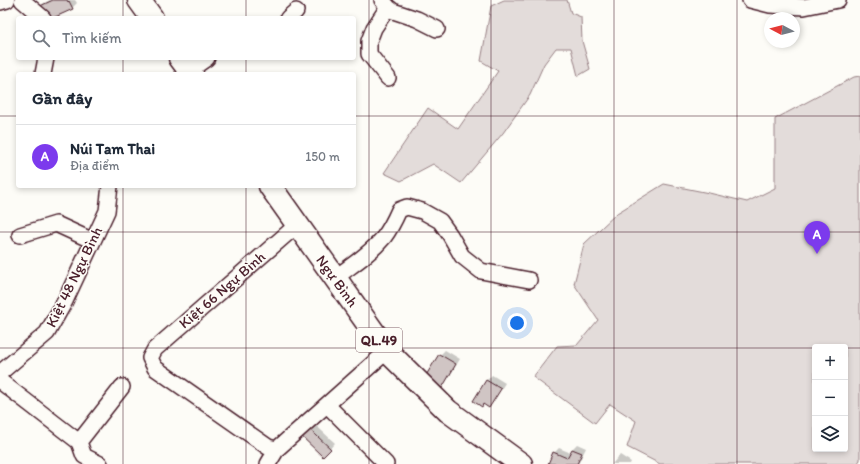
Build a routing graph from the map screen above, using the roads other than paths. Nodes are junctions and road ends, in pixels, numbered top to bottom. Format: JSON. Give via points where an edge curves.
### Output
{"nodes":[{"id":1,"x":7,"y":0,"type":"edge"},
{"id":2,"x":22,"y":0,"type":"edge"},
{"id":3,"x":139,"y":0,"type":"edge"},
{"id":4,"x":750,"y":0,"type":"edge"},
{"id":5,"x":838,"y":0,"type":"edge"},
{"id":6,"x":0,"y":2,"type":"edge"},
{"id":7,"x":385,"y":4,"type":"edge"},
{"id":8,"x":40,"y":16,"type":"edge"},
{"id":9,"x":151,"y":16,"type":"edge"},
{"id":10,"x":437,"y":29,"type":"dead end"},
{"id":11,"x":46,"y":60,"type":"edge"},
{"id":12,"x":203,"y":60,"type":"edge"},
{"id":13,"x":186,"y":69,"type":"edge"},
{"id":14,"x":43,"y":72,"type":"edge"},
{"id":15,"x":388,"y":78,"type":"dead end"},
{"id":16,"x":110,"y":188,"type":"edge"},
{"id":17,"x":271,"y":188,"type":"edge"},
{"id":18,"x":297,"y":225,"type":"junction"},
{"id":19,"x":20,"y":235,"type":"dead end"},
{"id":20,"x":93,"y":241,"type":"junction"},
{"id":21,"x":335,"y":278,"type":"junction"},
{"id":22,"x":528,"y":280,"type":"dead end"},
{"id":23,"x":387,"y":351,"type":"junction"},
{"id":24,"x":0,"y":373,"type":"edge"},
{"id":25,"x":0,"y":381,"type":"edge"},
{"id":26,"x":122,"y":387,"type":"dead end"},
{"id":27,"x":327,"y":405,"type":"junction"},
{"id":28,"x":79,"y":442,"type":"junction"},
{"id":29,"x":277,"y":449,"type":"junction"},
{"id":30,"x":100,"y":464,"type":"edge"},
{"id":31,"x":268,"y":464,"type":"edge"},
{"id":32,"x":386,"y":464,"type":"edge"},
{"id":33,"x":521,"y":464,"type":"edge"}],
"edges":[{"from":1,"to":6,"type":"street"},
{"from":2,"to":8,"type":"street"},
{"from":3,"to":9,"type":"highway"},
{"from":4,"to":5,"type":"street","via":[[770,5],[804,7]]},
{"from":7,"to":10,"type":"street","via":[[393,11]]},
{"from":7,"to":15,"type":"street","via":[[369,41],[369,54]]},
{"from":11,"to":14,"type":"street"},
{"from":12,"to":13,"type":"street"},
{"from":16,"to":20,"type":"street","name":"Kiệt 48 Ngự Bình","via":[[107,211]]},
{"from":17,"to":18,"type":"highway","name":"Ngự Bình","number":"QL.49"},
{"from":18,"to":21,"type":"highway","name":"Ngự Bình","number":"QL.49"},
{"from":18,"to":29,"type":"street","name":"Kiệt 66 Ngự Bình","via":[[155,349],[150,358],[155,368],[268,447]]},
{"from":19,"to":20,"type":"street","via":[[56,224]]},
{"from":20,"to":24,"type":"street","name":"Kiệt 48 Ngự Bình","via":[[47,333]]},
{"from":21,"to":22,"type":"street","via":[[377,244],[399,210],[407,207],[440,222],[462,256],[481,271]]},
{"from":21,"to":23,"type":"highway","name":"Ngự Bình","number":"QL.49"},
{"from":23,"to":27,"type":"street"},
{"from":23,"to":33,"type":"highway","name":"Ngự Bình","number":"QL.49","via":[[448,411]]},
{"from":25,"to":28,"type":"street"},
{"from":26,"to":28,"type":"street"},
{"from":27,"to":29,"type":"street"},
{"from":27,"to":32,"type":"street"},
{"from":28,"to":30,"type":"street","via":[[84,456]]},
{"from":29,"to":31,"type":"street"}]}
